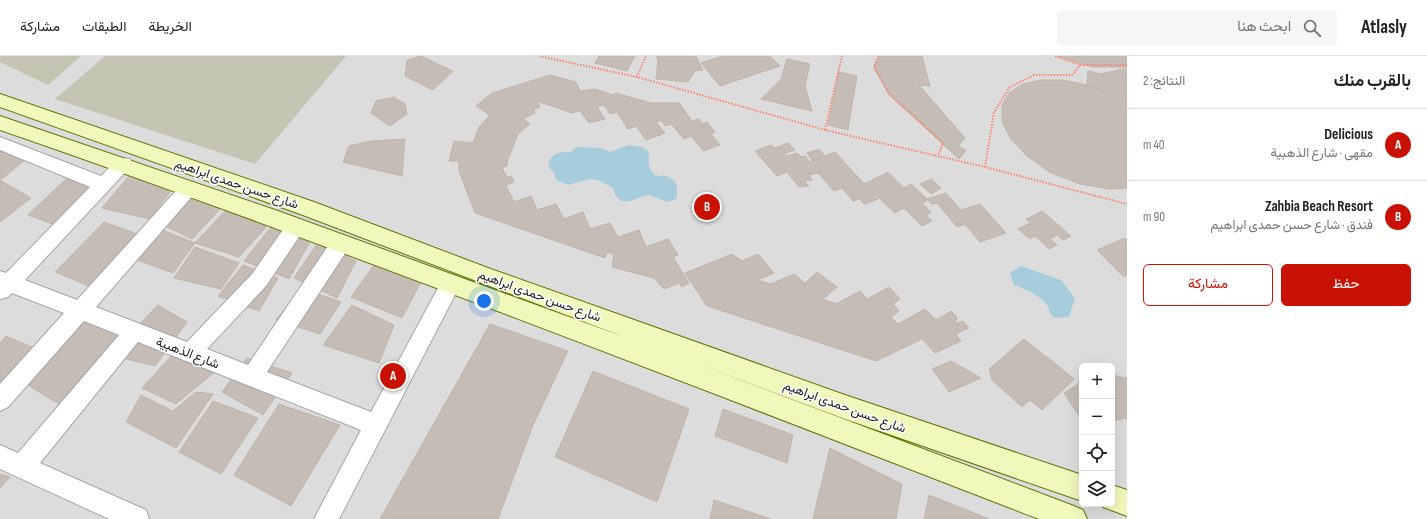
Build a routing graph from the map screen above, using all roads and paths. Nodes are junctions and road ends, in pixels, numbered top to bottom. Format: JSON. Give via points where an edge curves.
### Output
{"nodes":[{"id":1,"x":539,"y":56,"type":"edge"},
{"id":2,"x":646,"y":56,"type":"edge"},
{"id":3,"x":842,"y":56,"type":"edge"},
{"id":4,"x":878,"y":56,"type":"edge"},
{"id":5,"x":1054,"y":56,"type":"edge"},
{"id":6,"x":1080,"y":65,"type":"junction"},
{"id":7,"x":1127,"y":65,"type":"edge"},
{"id":8,"x":636,"y":77,"type":"junction"},
{"id":9,"x":0,"y":100,"type":"edge"},
{"id":10,"x":0,"y":122,"type":"edge"},
{"id":11,"x":825,"y":130,"type":"junction"},
{"id":12,"x":0,"y":143,"type":"edge"},
{"id":13,"x":938,"y":156,"type":"junction"},
{"id":14,"x":124,"y":164,"type":"junction"},
{"id":15,"x":985,"y":167,"type":"junction"},
{"id":16,"x":104,"y":185,"type":"junction"},
{"id":17,"x":189,"y":188,"type":"junction"},
{"id":18,"x":1127,"y":204,"type":"edge"},
{"id":19,"x":296,"y":226,"type":"junction"},
{"id":20,"x":341,"y":243,"type":"junction"},
{"id":21,"x":451,"y":283,"type":"junction"},
{"id":22,"x":3,"y":285,"type":"edge"},
{"id":23,"x":79,"y":310,"type":"junction"},
{"id":24,"x":134,"y":332,"type":"junction"},
{"id":25,"x":190,"y":353,"type":"junction"},
{"id":26,"x":252,"y":377,"type":"junction"},
{"id":27,"x":0,"y":400,"type":"edge"},
{"id":28,"x":376,"y":425,"type":"junction"},
{"id":29,"x":0,"y":457,"type":"edge"},
{"id":30,"x":22,"y":467,"type":"junction"},
{"id":31,"x":1079,"y":487,"type":"edge"},
{"id":32,"x":1115,"y":499,"type":"edge"},
{"id":33,"x":1127,"y":503,"type":"edge"},
{"id":34,"x":137,"y":519,"type":"edge"},
{"id":35,"x":326,"y":519,"type":"edge"},
{"id":36,"x":1074,"y":519,"type":"edge"}],
"edges":[{"from":1,"to":8,"type":"path"},
{"from":2,"to":8,"type":"path"},
{"from":3,"to":11,"type":"path"},
{"from":4,"to":13,"type":"path","via":[[874,68],[889,94],[943,143]]},
{"from":5,"to":6,"type":"path"},
{"from":6,"to":7,"type":"path"},
{"from":6,"to":15,"type":"path","via":[[1072,75],[1034,76],[1010,87],[994,112]]},
{"from":8,"to":11,"type":"path"},
{"from":9,"to":31,"type":"main road","name":"شارع حسن حمدى ابراهيم","via":[[307,208],[845,407]]},
{"from":10,"to":14,"type":"main road","name":"شارع حسن حمدى ابراهيم"},
{"from":11,"to":13,"type":"path"},
{"from":12,"to":16,"type":"street"},
{"from":13,"to":15,"type":"path"},
{"from":14,"to":16,"type":"street"},
{"from":14,"to":17,"type":"main road","name":"شارع حسن حمدى ابراهيم"},
{"from":15,"to":18,"type":"path"},
{"from":16,"to":22,"type":"street"},
{"from":17,"to":19,"type":"main road","name":"شارع حسن حمدى ابراهيم"},
{"from":17,"to":23,"type":"street"},
{"from":19,"to":20,"type":"main road","name":"شارع حسن حمدى ابراهيم"},
{"from":19,"to":25,"type":"street","via":[[259,280]]},
{"from":20,"to":21,"type":"main road","name":"شارع حسن حمدى ابراهيم"},
{"from":20,"to":26,"type":"street"},
{"from":21,"to":28,"type":"street"},
{"from":21,"to":36,"type":"main road","name":"شارع حسن حمدى ابراهيم"},
{"from":22,"to":23,"type":"street","name":"شارع الذهبية"},
{"from":23,"to":24,"type":"street","name":"شارع الذهبية"},
{"from":23,"to":27,"type":"street"},
{"from":24,"to":25,"type":"street","name":"شارع الذهبية"},
{"from":24,"to":30,"type":"street"},
{"from":25,"to":26,"type":"street","name":"شارع الذهبية"},
{"from":26,"to":28,"type":"street","name":"شارع الذهبية"},
{"from":28,"to":35,"type":"street"},
{"from":29,"to":30,"type":"street"},
{"from":30,"to":34,"type":"street"},
{"from":32,"to":33,"type":"main road"}]}
